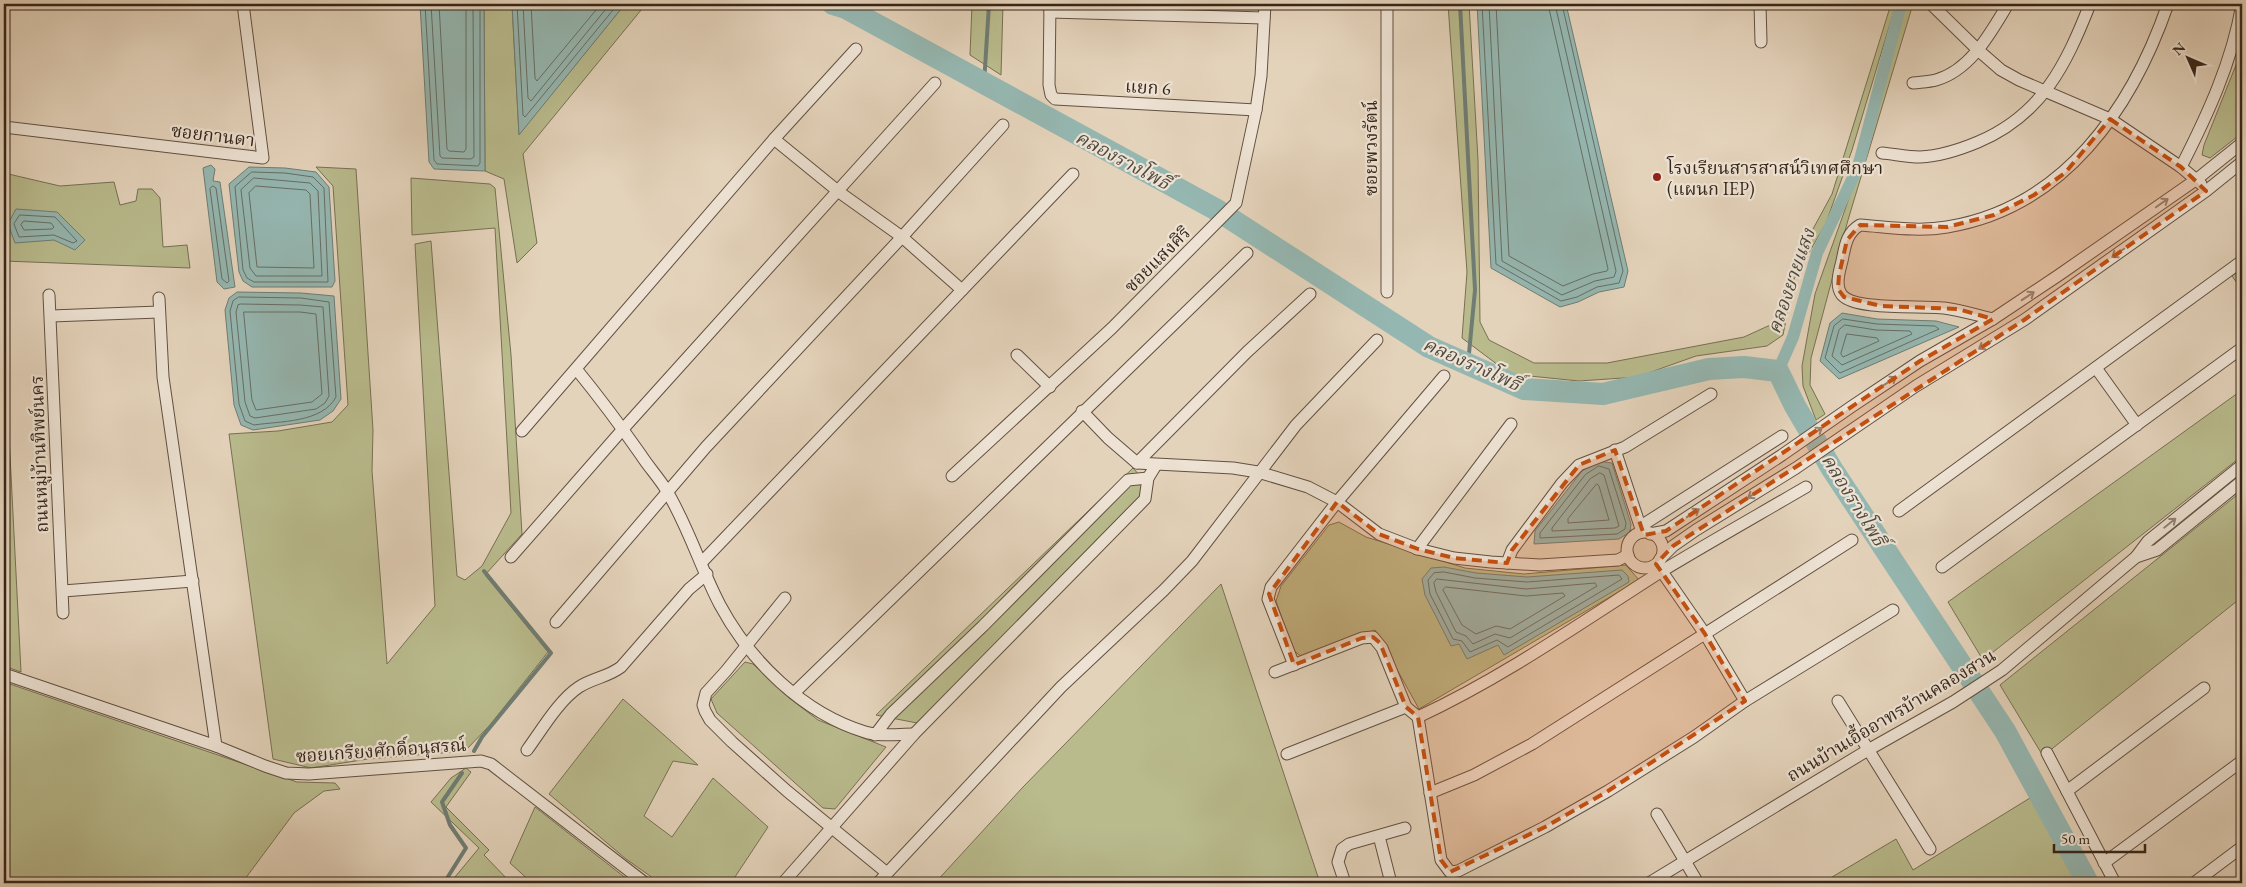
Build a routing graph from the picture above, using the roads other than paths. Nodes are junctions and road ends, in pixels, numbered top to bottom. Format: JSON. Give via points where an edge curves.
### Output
{"nodes":[{"id":1,"x":243,"y":4,"type":"edge"},
{"id":2,"x":1264,"y":4,"type":"edge"},
{"id":3,"x":1387,"y":4,"type":"edge"},
{"id":4,"x":1760,"y":4,"type":"edge"},
{"id":5,"x":1932,"y":4,"type":"edge"},
{"id":6,"x":2008,"y":4,"type":"edge"},
{"id":7,"x":2090,"y":4,"type":"edge"},
{"id":8,"x":2168,"y":4,"type":"edge"},
{"id":9,"x":2242,"y":4,"type":"edge"},
{"id":10,"x":1050,"y":8,"type":"edge"},
{"id":11,"x":1264,"y":18,"type":"junction"},
{"id":12,"x":1761,"y":42,"type":"dead end"},
{"id":13,"x":856,"y":49,"type":"dead end"},
{"id":14,"x":1978,"y":50,"type":"junction"},
{"id":15,"x":935,"y":83,"type":"dead end"},
{"id":16,"x":1913,"y":83,"type":"dead end"},
{"id":17,"x":2045,"y":91,"type":"junction"},
{"id":18,"x":1256,"y":110,"type":"junction"},
{"id":19,"x":2110,"y":119,"type":"junction"},
{"id":20,"x":1003,"y":125,"type":"dead end"},
{"id":21,"x":4,"y":127,"type":"edge"},
{"id":22,"x":774,"y":140,"type":"junction"},
{"id":23,"x":2242,"y":143,"type":"edge"},
{"id":24,"x":1882,"y":153,"type":"dead end"},
{"id":25,"x":2242,"y":162,"type":"edge"},
{"id":26,"x":2181,"y":167,"type":"junction"},
{"id":27,"x":1073,"y":174,"type":"dead end"},
{"id":28,"x":2196,"y":179,"type":"junction"},
{"id":29,"x":2206,"y":191,"type":"junction"},
{"id":30,"x":839,"y":192,"type":"junction"},
{"id":31,"x":902,"y":237,"type":"junction"},
{"id":32,"x":1247,"y":253,"type":"dead end"},
{"id":33,"x":2242,"y":261,"type":"edge"},
{"id":34,"x":962,"y":290,"type":"junction"},
{"id":35,"x":1387,"y":292,"type":"dead end"},
{"id":36,"x":1310,"y":294,"type":"dead end"},
{"id":37,"x":49,"y":295,"type":"dead end"},
{"id":38,"x":159,"y":298,"type":"dead end"},
{"id":39,"x":159,"y":312,"type":"junction"},
{"id":40,"x":51,"y":316,"type":"junction"},
{"id":41,"x":1992,"y":319,"type":"junction"},
{"id":42,"x":1377,"y":340,"type":"dead end"},
{"id":43,"x":2242,"y":348,"type":"edge"},
{"id":44,"x":1017,"y":355,"type":"dead end"},
{"id":45,"x":2096,"y":368,"type":"junction"},
{"id":46,"x":577,"y":370,"type":"junction"},
{"id":47,"x":1444,"y":376,"type":"dead end"},
{"id":48,"x":1050,"y":387,"type":"junction"},
{"id":49,"x":1711,"y":394,"type":"dead end"},
{"id":50,"x":1082,"y":411,"type":"junction"},
{"id":51,"x":1511,"y":424,"type":"dead end"},
{"id":52,"x":2137,"y":425,"type":"junction"},
{"id":53,"x":624,"y":429,"type":"junction"},
{"id":54,"x":522,"y":432,"type":"dead end"},
{"id":55,"x":1782,"y":436,"type":"dead end"},
{"id":56,"x":1615,"y":450,"type":"junction"},
{"id":57,"x":1137,"y":463,"type":"junction"},
{"id":58,"x":1156,"y":464,"type":"junction"},
{"id":59,"x":2242,"y":465,"type":"edge"},
{"id":60,"x":1258,"y":472,"type":"junction"},
{"id":61,"x":952,"y":476,"type":"dead end"},
{"id":62,"x":1148,"y":478,"type":"junction"},
{"id":63,"x":2242,"y":481,"type":"edge"},
{"id":64,"x":1806,"y":487,"type":"dead end"},
{"id":65,"x":667,"y":492,"type":"junction"},
{"id":66,"x":1337,"y":502,"type":"junction"},
{"id":67,"x":1899,"y":511,"type":"dead end"},
{"id":68,"x":1644,"y":531,"type":"junction"},
{"id":69,"x":1852,"y":540,"type":"dead end"},
{"id":70,"x":1417,"y":549,"type":"junction"},
{"id":71,"x":1628,"y":555,"type":"junction"},
{"id":72,"x":511,"y":557,"type":"dead end"},
{"id":73,"x":2136,"y":557,"type":"junction"},
{"id":74,"x":702,"y":562,"type":"junction"},
{"id":75,"x":1507,"y":563,"type":"junction"},
{"id":76,"x":1660,"y":565,"type":"junction"},
{"id":77,"x":1942,"y":567,"type":"dead end"},
{"id":78,"x":707,"y":574,"type":"junction"},
{"id":79,"x":193,"y":581,"type":"junction"},
{"id":80,"x":63,"y":591,"type":"junction"},
{"id":81,"x":785,"y":598,"type":"dead end"},
{"id":82,"x":1893,"y":610,"type":"dead end"},
{"id":83,"x":63,"y":613,"type":"dead end"},
{"id":84,"x":556,"y":622,"type":"dead end"},
{"id":85,"x":1705,"y":634,"type":"junction"},
{"id":86,"x":746,"y":647,"type":"junction"},
{"id":87,"x":1294,"y":664,"type":"junction"},
{"id":88,"x":1274,"y":672,"type":"dead end"},
{"id":89,"x":4,"y":674,"type":"edge"},
{"id":90,"x":2204,"y":688,"type":"dead end"},
{"id":91,"x":794,"y":693,"type":"junction"},
{"id":92,"x":1745,"y":701,"type":"junction"},
{"id":93,"x":1838,"y":701,"type":"dead end"},
{"id":94,"x":1406,"y":707,"type":"junction"},
{"id":95,"x":1418,"y":717,"type":"junction"},
{"id":96,"x":876,"y":734,"type":"junction"},
{"id":97,"x":914,"y":734,"type":"junction"},
{"id":98,"x":216,"y":746,"type":"junction"},
{"id":99,"x":527,"y":750,"type":"dead end"},
{"id":100,"x":1868,"y":750,"type":"junction"},
{"id":101,"x":2048,"y":753,"type":"dead end"},
{"id":102,"x":1287,"y":754,"type":"dead end"},
{"id":103,"x":2242,"y":761,"type":"edge"},
{"id":104,"x":2067,"y":791,"type":"junction"},
{"id":105,"x":1430,"y":793,"type":"junction"},
{"id":106,"x":1657,"y":814,"type":"dead end"},
{"id":107,"x":830,"y":828,"type":"junction"},
{"id":108,"x":1406,"y":828,"type":"dead end"},
{"id":109,"x":1379,"y":836,"type":"junction"},
{"id":110,"x":2242,"y":847,"type":"edge"},
{"id":111,"x":1930,"y":849,"type":"dead end"},
{"id":112,"x":1684,"y":861,"type":"junction"},
{"id":113,"x":2104,"y":863,"type":"junction"},
{"id":114,"x":887,"y":873,"type":"junction"},
{"id":115,"x":645,"y":883,"type":"edge"},
{"id":116,"x":783,"y":883,"type":"edge"},
{"id":117,"x":878,"y":883,"type":"edge"},
{"id":118,"x":1345,"y":883,"type":"edge"},
{"id":119,"x":1391,"y":883,"type":"edge"},
{"id":120,"x":1649,"y":883,"type":"edge"},
{"id":121,"x":1698,"y":883,"type":"edge"},
{"id":122,"x":2115,"y":883,"type":"edge"},
{"id":123,"x":2194,"y":883,"type":"edge"}],
"edges":[{"from":1,"to":21,"type":"street","name":"ซอยกานดา","via":[[263,158]]},
{"from":2,"to":11,"type":"street","name":"ซอยแสงศิริ"},
{"from":3,"to":35,"type":"street","name":"ซอยพวงรัตน์"},
{"from":4,"to":12,"type":"street"},
{"from":5,"to":14,"type":"street"},
{"from":6,"to":14,"type":"street"},
{"from":7,"to":17,"type":"street","via":[[2072,48]]},
{"from":8,"to":19,"type":"street","via":[[2155,42]]},
{"from":9,"to":26,"type":"street","via":[[2222,80]]},
{"from":10,"to":11,"type":"street"},
{"from":10,"to":18,"type":"street","name":"แยก 6","via":[[1049,85],[1055,99]]},
{"from":11,"to":18,"type":"street","name":"ซอยแสงศิริ"},
{"from":13,"to":22,"type":"street"},
{"from":14,"to":16,"type":"street","via":[[1959,67],[1938,79]]},
{"from":14,"to":17,"type":"street","via":[[2001,70]]},
{"from":15,"to":30,"type":"street"},
{"from":17,"to":19,"type":"street"},
{"from":17,"to":24,"type":"street","via":[[2026,114],[1994,136],[1954,152],[1919,157]]},
{"from":18,"to":48,"type":"street","name":"ซอยแสงศิริ","via":[[1236,202]]},
{"from":19,"to":26,"type":"street"},
{"from":19,"to":41,"type":"street","via":[[2092,145],[2065,173],[2034,195],[1994,215],[1947,228],[1914,230],[1860,225],[1853,229],[1847,240],[1838,289],[1850,300],[1881,306],[1958,310]]},
{"from":20,"to":31,"type":"street"},
{"from":22,"to":30,"type":"street"},
{"from":22,"to":46,"type":"street"},
{"from":23,"to":28,"type":"street"},
{"from":25,"to":29,"type":"street"},
{"from":26,"to":28,"type":"street"},
{"from":27,"to":34,"type":"street"},
{"from":28,"to":29,"type":"street"},
{"from":41,"to":28,"type":"street","one_way":true},
{"from":29,"to":76,"type":"street","one_way":true,"via":[[2024,320],[1916,386],[1796,468],[1696,530],[1673,546]]},
{"from":30,"to":31,"type":"street"},
{"from":30,"to":53,"type":"street"},
{"from":31,"to":34,"type":"street"},
{"from":31,"to":65,"type":"street"},
{"from":32,"to":50,"type":"street"},
{"from":33,"to":45,"type":"street"},
{"from":34,"to":74,"type":"street"},
{"from":36,"to":57,"type":"street","via":[[1247,352]]},
{"from":37,"to":40,"type":"street","name":"ถนนหมู่บ้านทิพย์นคร"},
{"from":38,"to":39,"type":"street"},
{"from":39,"to":40,"type":"street"},
{"from":39,"to":79,"type":"street","via":[[163,377]]},
{"from":40,"to":80,"type":"street","name":"ถนนหมู่บ้านทิพย์นคร"},
{"from":68,"to":41,"type":"street","one_way":true,"via":[[1666,531],[1920,361]]},
{"from":42,"to":60,"type":"street","via":[[1322,396]]},
{"from":43,"to":52,"type":"street"},
{"from":44,"to":48,"type":"street"},
{"from":45,"to":52,"type":"street"},
{"from":45,"to":67,"type":"street"},
{"from":46,"to":53,"type":"street"},
{"from":46,"to":54,"type":"street"},
{"from":47,"to":66,"type":"street"},
{"from":48,"to":61,"type":"street","name":"ซอยแสงศิริ"},
{"from":49,"to":56,"type":"street"},
{"from":50,"to":57,"type":"street"},
{"from":50,"to":91,"type":"street"},
{"from":51,"to":70,"type":"street"},
{"from":52,"to":77,"type":"street"},
{"from":53,"to":65,"type":"street"},
{"from":53,"to":72,"type":"street"},
{"from":55,"to":68,"type":"street"},
{"from":56,"to":68,"type":"street"},
{"from":56,"to":75,"type":"street","via":[[1584,461],[1571,472],[1512,550]]},
{"from":57,"to":58,"type":"street"},
{"from":58,"to":60,"type":"street"},
{"from":58,"to":62,"type":"street"},
{"from":73,"to":59,"type":"street","name":"ถนนบ้านเอื้ออาทรบ้านคลองสวน","one_way":true,"via":[[2148,541]]},
{"from":60,"to":66,"type":"street","via":[[1308,487]]},
{"from":60,"to":114,"type":"street","via":[[1192,561],[1061,687]]},
{"from":62,"to":96,"type":"street","via":[[1128,480],[891,714]]},
{"from":62,"to":97,"type":"street","via":[[1145,499]]},
{"from":63,"to":73,"type":"street","name":"ถนนบ้านเอื้ออาทรบ้านคลองสวน","via":[[2157,550]]},
{"from":64,"to":76,"type":"street"},
{"from":65,"to":74,"type":"street"},
{"from":65,"to":84,"type":"street"},
{"from":66,"to":70,"type":"street","via":[[1379,534]]},
{"from":66,"to":87,"type":"street","via":[[1276,580],[1269,594],[1268,599]]},
{"from":68,"to":71,"type":"street","via":[[1630,540]]},
{"from":68,"to":76,"type":"street","via":[[1661,544]]},
{"from":69,"to":85,"type":"street"},
{"from":70,"to":75,"type":"street","via":[[1454,558]]},
{"from":71,"to":75,"type":"street","via":[[1601,562]]},
{"from":71,"to":76,"type":"street","via":[[1638,567]]},
{"from":73,"to":100,"type":"street","name":"ถนนบ้านเอื้ออาทรบ้านคลองสวน","via":[[2002,670]]},
{"from":74,"to":78,"type":"street"},
{"from":76,"to":85,"type":"street"},
{"from":76,"to":95,"type":"street","via":[[1560,638],[1447,704]]},
{"from":78,"to":86,"type":"street","via":[[720,605]]},
{"from":78,"to":99,"type":"street","via":[[689,589],[621,667],[613,674],[586,683],[571,694]]},
{"from":79,"to":80,"type":"street"},
{"from":79,"to":98,"type":"street"},
{"from":80,"to":83,"type":"street","name":"ถนนหมู่บ้านทิพย์นคร"},
{"from":81,"to":86,"type":"street"},
{"from":82,"to":92,"type":"street"},
{"from":85,"to":92,"type":"street"},
{"from":85,"to":105,"type":"street","via":[[1532,744],[1474,775]]},
{"from":86,"to":91,"type":"street"},
{"from":86,"to":107,"type":"street","via":[[706,692],[705,712],[732,742]]},
{"from":87,"to":88,"type":"street"},
{"from":87,"to":94,"type":"street","via":[[1362,638],[1373,637],[1382,648]]},
{"from":89,"to":98,"type":"street","name":"ซอยเกรียงศักดิ์อนุสรณ์"},
{"from":90,"to":104,"type":"street"},
{"from":91,"to":96,"type":"street","via":[[840,723]]},
{"from":92,"to":105,"type":"street","via":[[1694,738],[1608,791],[1458,871],[1450,872],[1441,860]]},
{"from":93,"to":100,"type":"street"},
{"from":94,"to":95,"type":"street"},
{"from":94,"to":102,"type":"street"},
{"from":95,"to":105,"type":"street"},
{"from":96,"to":97,"type":"street"},
{"from":97,"to":107,"type":"street"},
{"from":98,"to":115,"type":"street","name":"ซอยเกรียงศักดิ์อนุสรณ์","via":[[286,773],[481,761],[491,764]]},
{"from":100,"to":111,"type":"street"},
{"from":100,"to":112,"type":"street","name":"ถนนบ้านเอื้ออาทรบ้านคลองสวน"},
{"from":101,"to":104,"type":"street"},
{"from":103,"to":113,"type":"street"},
{"from":104,"to":113,"type":"street"},
{"from":106,"to":112,"type":"street"},
{"from":107,"to":114,"type":"street"},
{"from":107,"to":116,"type":"street"},
{"from":108,"to":109,"type":"street"},
{"from":109,"to":118,"type":"street","via":[[1342,849],[1338,862]]},
{"from":109,"to":119,"type":"street"},
{"from":110,"to":123,"type":"street"},
{"from":112,"to":120,"type":"street","name":"ถนนบ้านเอื้ออาทรบ้านคลองสวน"},
{"from":112,"to":121,"type":"street"},
{"from":113,"to":122,"type":"street"},
{"from":114,"to":117,"type":"street"}]}
